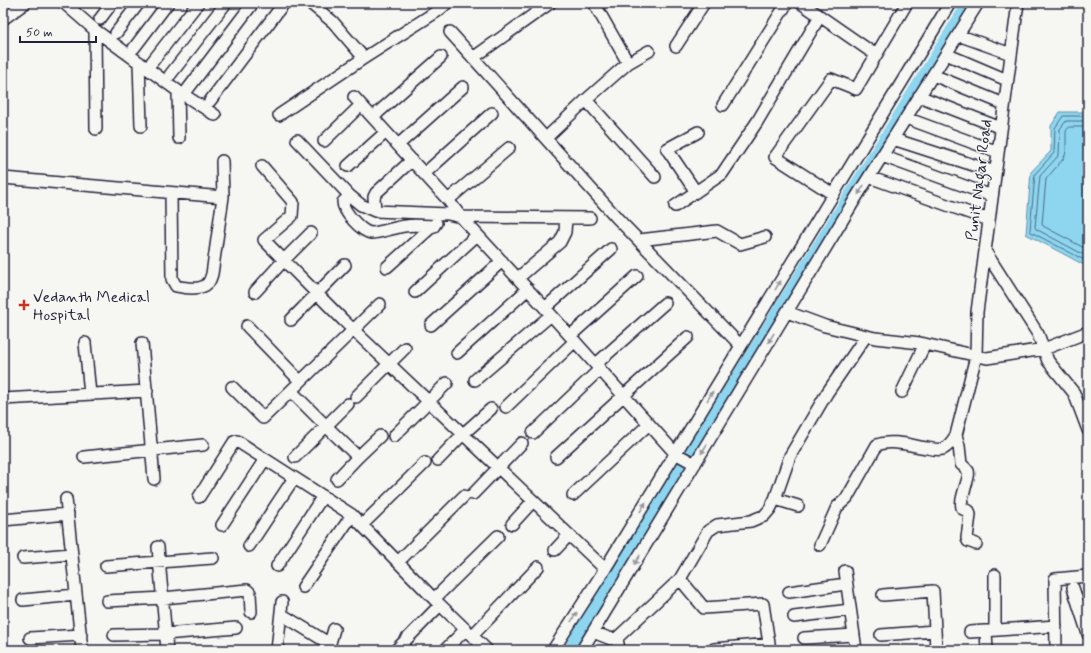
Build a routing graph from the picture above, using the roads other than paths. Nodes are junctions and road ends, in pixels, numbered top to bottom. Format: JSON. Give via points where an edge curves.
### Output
{"nodes":[{"id":1,"x":25,"y":3,"type":"edge"},
{"id":2,"x":64,"y":3,"type":"edge"},
{"id":3,"x":112,"y":3,"type":"edge"},
{"id":4,"x":139,"y":3,"type":"edge"},
{"id":5,"x":168,"y":3,"type":"edge"},
{"id":6,"x":198,"y":3,"type":"edge"},
{"id":7,"x":226,"y":3,"type":"edge"},
{"id":8,"x":253,"y":3,"type":"edge"},
{"id":9,"x":284,"y":3,"type":"edge"},
{"id":10,"x":310,"y":3,"type":"edge"},
{"id":11,"x":447,"y":3,"type":"edge"},
{"id":12,"x":550,"y":3,"type":"edge"},
{"id":13,"x":594,"y":3,"type":"edge"},
{"id":14,"x":704,"y":3,"type":"edge"},
{"id":15,"x":788,"y":3,"type":"edge"},
{"id":16,"x":801,"y":3,"type":"edge"},
{"id":17,"x":907,"y":3,"type":"edge"},
{"id":18,"x":950,"y":3,"type":"edge"},
{"id":19,"x":978,"y":3,"type":"edge"},
{"id":20,"x":1018,"y":3,"type":"edge"},
{"id":21,"x":820,"y":16,"type":"junction"},
{"id":22,"x":100,"y":18,"type":"dead end"},
{"id":23,"x":3,"y":19,"type":"edge"},
{"id":24,"x":95,"y":30,"type":"junction"},
{"id":25,"x":450,"y":32,"type":"dead end"},
{"id":26,"x":116,"y":33,"type":"dead end"},
{"id":27,"x":958,"y":35,"type":"junction"},
{"id":28,"x":676,"y":46,"type":"dead end"},
{"id":29,"x":134,"y":48,"type":"dead end"},
{"id":30,"x":649,"y":51,"type":"dead end"},
{"id":31,"x":946,"y":54,"type":"junction"},
{"id":32,"x":1011,"y":54,"type":"junction"},
{"id":33,"x":876,"y":55,"type":"junction"},
{"id":34,"x":441,"y":57,"type":"dead end"},
{"id":35,"x":364,"y":58,"type":"junction"},
{"id":36,"x":473,"y":58,"type":"junction"},
{"id":37,"x":139,"y":62,"type":"junction"},
{"id":38,"x":152,"y":62,"type":"dead end"},
{"id":39,"x":628,"y":63,"type":"junction"},
{"id":40,"x":170,"y":75,"type":"dead end"},
{"id":41,"x":933,"y":75,"type":"junction"},
{"id":42,"x":1007,"y":80,"type":"junction"},
{"id":43,"x":463,"y":87,"type":"dead end"},
{"id":44,"x":183,"y":90,"type":"junction"},
{"id":45,"x":919,"y":96,"type":"junction"},
{"id":46,"x":586,"y":100,"type":"junction"},
{"id":47,"x":210,"y":101,"type":"dead end"},
{"id":48,"x":1004,"y":104,"type":"junction"},
{"id":49,"x":723,"y":105,"type":"dead end"},
{"id":50,"x":492,"y":113,"type":"dead end"},
{"id":51,"x":215,"y":115,"type":"dead end"},
{"id":52,"x":279,"y":115,"type":"dead end"},
{"id":53,"x":373,"y":118,"type":"junction"},
{"id":54,"x":906,"y":118,"type":"junction"},
{"id":55,"x":141,"y":126,"type":"dead end"},
{"id":56,"x":1001,"y":128,"type":"junction"},
{"id":57,"x":96,"y":129,"type":"dead end"},
{"id":58,"x":386,"y":132,"type":"junction"},
{"id":59,"x":698,"y":132,"type":"dead end"},
{"id":60,"x":179,"y":138,"type":"dead end"},
{"id":61,"x":546,"y":138,"type":"junction"},
{"id":62,"x":893,"y":139,"type":"junction"},
{"id":63,"x":297,"y":140,"type":"dead end"},
{"id":64,"x":324,"y":141,"type":"dead end"},
{"id":65,"x":398,"y":145,"type":"junction"},
{"id":66,"x":508,"y":148,"type":"dead end"},
{"id":67,"x":998,"y":152,"type":"junction"},
{"id":68,"x":882,"y":156,"type":"junction"},
{"id":69,"x":412,"y":160,"type":"junction"},
{"id":70,"x":222,"y":161,"type":"dead end"},
{"id":71,"x":262,"y":166,"type":"dead end"},
{"id":72,"x":348,"y":166,"type":"dead end"},
{"id":73,"x":995,"y":172,"type":"junction"},
{"id":74,"x":424,"y":174,"type":"junction"},
{"id":75,"x":869,"y":177,"type":"junction"},
{"id":76,"x":3,"y":178,"type":"edge"},
{"id":77,"x":655,"y":178,"type":"dead end"},
{"id":78,"x":696,"y":192,"type":"junction"},
{"id":79,"x":171,"y":193,"type":"junction"},
{"id":80,"x":833,"y":194,"type":"junction"},
{"id":81,"x":350,"y":196,"type":"junction"},
{"id":82,"x":992,"y":196,"type":"junction"},
{"id":83,"x":223,"y":197,"type":"junction"},
{"id":84,"x":448,"y":200,"type":"junction"},
{"id":85,"x":675,"y":206,"type":"dead end"},
{"id":86,"x":375,"y":211,"type":"junction"},
{"id":87,"x":448,"y":214,"type":"junction"},
{"id":88,"x":461,"y":217,"type":"junction"},
{"id":89,"x":566,"y":218,"type":"junction"},
{"id":90,"x":590,"y":218,"type":"dead end"},
{"id":91,"x":989,"y":220,"type":"junction"},
{"id":92,"x":434,"y":226,"type":"junction"},
{"id":93,"x":311,"y":233,"type":"dead end"},
{"id":94,"x":477,"y":235,"type":"junction"},
{"id":95,"x":765,"y":237,"type":"dead end"},
{"id":96,"x":639,"y":240,"type":"junction"},
{"id":97,"x":611,"y":249,"type":"dead end"},
{"id":98,"x":985,"y":251,"type":"junction"},
{"id":99,"x":284,"y":260,"type":"junction"},
{"id":100,"x":502,"y":262,"type":"junction"},
{"id":101,"x":345,"y":265,"type":"dead end"},
{"id":102,"x":387,"y":267,"type":"dead end"},
{"id":103,"x":637,"y":276,"type":"dead end"},
{"id":104,"x":518,"y":278,"type":"junction"},
{"id":105,"x":528,"y":289,"type":"junction"},
{"id":106,"x":254,"y":292,"type":"dead end"},
{"id":107,"x":415,"y":292,"type":"dead end"},
{"id":108,"x":317,"y":294,"type":"junction"},
{"id":109,"x":665,"y":303,"type":"dead end"},
{"id":110,"x":380,"y":304,"type":"dead end"},
{"id":111,"x":548,"y":311,"type":"junction"},
{"id":112,"x":787,"y":312,"type":"junction"},
{"id":113,"x":292,"y":320,"type":"dead end"},
{"id":114,"x":431,"y":325,"type":"dead end"},
{"id":115,"x":247,"y":326,"type":"dead end"},
{"id":116,"x":353,"y":330,"type":"junction"},
{"id":117,"x":1088,"y":332,"type":"edge"},
{"id":118,"x":866,"y":336,"type":"junction"},
{"id":119,"x":688,"y":337,"type":"dead end"},
{"id":120,"x":572,"y":338,"type":"junction"},
{"id":121,"x":142,"y":343,"type":"dead end"},
{"id":122,"x":86,"y":344,"type":"dead end"},
{"id":123,"x":925,"y":344,"type":"junction"},
{"id":124,"x":740,"y":346,"type":"junction"},
{"id":125,"x":404,"y":348,"type":"dead end"},
{"id":126,"x":1044,"y":349,"type":"junction"},
{"id":127,"x":457,"y":353,"type":"dead end"},
{"id":128,"x":976,"y":356,"type":"junction"},
{"id":129,"x":389,"y":364,"type":"junction"},
{"id":130,"x":598,"y":367,"type":"junction"},
{"id":131,"x":475,"y":380,"type":"dead end"},
{"id":132,"x":300,"y":381,"type":"junction"},
{"id":133,"x":447,"y":383,"type":"dead end"},
{"id":134,"x":232,"y":387,"type":"dead end"},
{"id":135,"x":291,"y":390,"type":"junction"},
{"id":136,"x":147,"y":391,"type":"junction"},
{"id":137,"x":902,"y":392,"type":"dead end"},
{"id":138,"x":90,"y":394,"type":"junction"},
{"id":139,"x":624,"y":396,"type":"junction"},
{"id":140,"x":3,"y":399,"type":"edge"},
{"id":141,"x":429,"y":402,"type":"junction"},
{"id":142,"x":506,"y":407,"type":"dead end"},
{"id":143,"x":491,"y":409,"type":"dead end"},
{"id":144,"x":649,"y":424,"type":"junction"},
{"id":145,"x":326,"y":426,"type":"junction"},
{"id":146,"x":1088,"y":430,"type":"edge"},
{"id":147,"x":533,"y":433,"type":"dead end"},
{"id":148,"x":462,"y":435,"type":"junction"},
{"id":149,"x":956,"y":435,"type":"junction"},
{"id":150,"x":380,"y":436,"type":"dead end"},
{"id":151,"x":394,"y":436,"type":"dead end"},
{"id":152,"x":522,"y":443,"type":"dead end"},
{"id":153,"x":203,"y":445,"type":"dead end"},
{"id":154,"x":151,"y":450,"type":"junction"},
{"id":155,"x":675,"y":453,"type":"junction"},
{"id":156,"x":84,"y":457,"type":"dead end"},
{"id":157,"x":295,"y":457,"type":"dead end"},
{"id":158,"x":358,"y":457,"type":"junction"},
{"id":159,"x":556,"y":457,"type":"dead end"},
{"id":160,"x":265,"y":459,"type":"junction"},
{"id":161,"x":438,"y":460,"type":"dead end"},
{"id":162,"x":425,"y":463,"type":"dead end"},
{"id":163,"x":695,"y":464,"type":"junction"},
{"id":164,"x":498,"y":468,"type":"junction"},
{"id":165,"x":294,"y":478,"type":"junction"},
{"id":166,"x":154,"y":479,"type":"dead end"},
{"id":167,"x":337,"y":479,"type":"dead end"},
{"id":168,"x":574,"y":495,"type":"dead end"},
{"id":169,"x":200,"y":496,"type":"dead end"},
{"id":170,"x":323,"y":496,"type":"junction"},
{"id":171,"x":66,"y":499,"type":"dead end"},
{"id":172,"x":774,"y":499,"type":"junction"},
{"id":173,"x":534,"y":501,"type":"junction"},
{"id":174,"x":798,"y":506,"type":"dead end"},
{"id":175,"x":68,"y":514,"type":"junction"},
{"id":176,"x":352,"y":515,"type":"junction"},
{"id":177,"x":3,"y":520,"type":"edge"},
{"id":178,"x":512,"y":524,"type":"dead end"},
{"id":179,"x":222,"y":525,"type":"dead end"},
{"id":180,"x":362,"y":525,"type":"junction"},
{"id":181,"x":569,"y":535,"type":"junction"},
{"id":182,"x":498,"y":536,"type":"dead end"},
{"id":183,"x":976,"y":544,"type":"dead end"},
{"id":184,"x":820,"y":545,"type":"dead end"},
{"id":185,"x":249,"y":546,"type":"dead end"},
{"id":186,"x":158,"y":547,"type":"dead end"},
{"id":187,"x":555,"y":550,"type":"dead end"},
{"id":188,"x":72,"y":554,"type":"junction"},
{"id":189,"x":23,"y":558,"type":"dead end"},
{"id":190,"x":213,"y":558,"type":"dead end"},
{"id":191,"x":160,"y":562,"type":"junction"},
{"id":192,"x":398,"y":562,"type":"junction"},
{"id":193,"x":106,"y":566,"type":"dead end"},
{"id":194,"x":277,"y":566,"type":"dead end"},
{"id":195,"x":538,"y":567,"type":"dead end"},
{"id":196,"x":605,"y":569,"type":"junction"},
{"id":197,"x":845,"y":571,"type":"dead end"},
{"id":198,"x":995,"y":575,"type":"dead end"},
{"id":199,"x":1088,"y":576,"type":"edge"},
{"id":200,"x":680,"y":579,"type":"junction"},
{"id":201,"x":846,"y":584,"type":"junction"},
{"id":202,"x":303,"y":588,"type":"dead end"},
{"id":203,"x":1073,"y":588,"type":"dead end"},
{"id":204,"x":789,"y":592,"type":"dead end"},
{"id":205,"x":76,"y":595,"type":"junction"},
{"id":206,"x":882,"y":595,"type":"dead end"},
{"id":207,"x":163,"y":598,"type":"junction"},
{"id":208,"x":23,"y":600,"type":"dead end"},
{"id":209,"x":106,"y":601,"type":"dead end"},
{"id":210,"x":282,"y":602,"type":"dead end"},
{"id":211,"x":437,"y":602,"type":"junction"},
{"id":212,"x":850,"y":610,"type":"junction"},
{"id":213,"x":252,"y":612,"type":"dead end"},
{"id":214,"x":281,"y":614,"type":"junction"},
{"id":215,"x":794,"y":617,"type":"dead end"},
{"id":216,"x":1056,"y":626,"type":"junction"},
{"id":217,"x":236,"y":628,"type":"dead end"},
{"id":218,"x":334,"y":629,"type":"dead end"},
{"id":219,"x":935,"y":631,"type":"junction"},
{"id":220,"x":991,"y":631,"type":"junction"},
{"id":221,"x":593,"y":632,"type":"junction"},
{"id":222,"x":970,"y":632,"type":"dead end"},
{"id":223,"x":468,"y":633,"type":"junction"},
{"id":224,"x":165,"y":634,"type":"junction"},
{"id":225,"x":1088,"y":634,"type":"edge"},
{"id":226,"x":81,"y":635,"type":"junction"},
{"id":227,"x":854,"y":635,"type":"junction"},
{"id":228,"x":881,"y":635,"type":"dead end"},
{"id":229,"x":114,"y":636,"type":"dead end"},
{"id":230,"x":30,"y":638,"type":"dead end"},
{"id":231,"x":617,"y":638,"type":"junction"},
{"id":232,"x":804,"y":638,"type":"dead end"},
{"id":233,"x":329,"y":647,"type":"edge"},
{"id":234,"x":769,"y":647,"type":"edge"},
{"id":235,"x":714,"y":649,"type":"dead end"},
{"id":236,"x":82,"y":650,"type":"edge"},
{"id":237,"x":167,"y":650,"type":"edge"},
{"id":238,"x":277,"y":650,"type":"edge"},
{"id":239,"x":396,"y":650,"type":"edge"},
{"id":240,"x":445,"y":650,"type":"edge"},
{"id":241,"x":487,"y":650,"type":"edge"},
{"id":242,"x":553,"y":650,"type":"edge"},
{"id":243,"x":582,"y":650,"type":"edge"},
{"id":244,"x":619,"y":650,"type":"edge"},
{"id":245,"x":856,"y":650,"type":"edge"},
{"id":246,"x":936,"y":650,"type":"edge"},
{"id":247,"x":987,"y":650,"type":"edge"},
{"id":248,"x":1056,"y":650,"type":"edge"}],
"edges":[{"from":1,"to":23,"type":"street"},
{"from":2,"to":24,"type":"street"},
{"from":3,"to":22,"type":"street"},
{"from":4,"to":26,"type":"street"},
{"from":5,"to":29,"type":"street"},
{"from":6,"to":38,"type":"street"},
{"from":7,"to":40,"type":"street"},
{"from":8,"to":44,"type":"street"},
{"from":9,"to":47,"type":"street"},
{"from":10,"to":35,"type":"street","via":[[333,22]]},
{"from":11,"to":35,"type":"street"},
{"from":12,"to":36,"type":"street"},
{"from":13,"to":39,"type":"street"},
{"from":14,"to":28,"type":"street"},
{"from":15,"to":49,"type":"street"},
{"from":16,"to":21,"type":"street"},
{"from":17,"to":33,"type":"street"},
{"from":18,"to":80,"type":"street"},
{"from":19,"to":27,"type":"street"},
{"from":20,"to":32,"type":"street","name":"Punit Nagar Road"},
{"from":21,"to":33,"type":"street"},
{"from":21,"to":78,"type":"street","via":[[757,122],[722,174]]},
{"from":24,"to":37,"type":"street"},
{"from":24,"to":57,"type":"street"},
{"from":25,"to":36,"type":"street"},
{"from":27,"to":31,"type":"street"},
{"from":27,"to":32,"type":"street"},
{"from":30,"to":39,"type":"street"},
{"from":31,"to":41,"type":"street"},
{"from":31,"to":42,"type":"street"},
{"from":32,"to":42,"type":"street","name":"Punit Nagar Road"},
{"from":33,"to":80,"type":"street","via":[[856,89],[831,79],[775,157]]},
{"from":34,"to":53,"type":"street"},
{"from":35,"to":52,"type":"street"},
{"from":36,"to":61,"type":"street"},
{"from":37,"to":44,"type":"street"},
{"from":37,"to":55,"type":"street"},
{"from":39,"to":46,"type":"street"},
{"from":41,"to":45,"type":"street"},
{"from":41,"to":48,"type":"street"},
{"from":42,"to":48,"type":"street","name":"Punit Nagar Road"},
{"from":43,"to":65,"type":"street"},
{"from":44,"to":51,"type":"street"},
{"from":44,"to":60,"type":"street"},
{"from":45,"to":54,"type":"street"},
{"from":45,"to":56,"type":"street"},
{"from":46,"to":61,"type":"street"},
{"from":46,"to":77,"type":"street"},
{"from":48,"to":56,"type":"street","name":"Punit Nagar Road"},
{"from":50,"to":74,"type":"street"},
{"from":53,"to":58,"type":"street"},
{"from":53,"to":64,"type":"street","via":[[358,101]]},
{"from":54,"to":62,"type":"street"},
{"from":54,"to":67,"type":"street"},
{"from":56,"to":67,"type":"street","name":"Punit Nagar Road"},
{"from":58,"to":65,"type":"street"},
{"from":58,"to":72,"type":"street"},
{"from":59,"to":78,"type":"street","via":[[666,149]]},
{"from":61,"to":96,"type":"street"},
{"from":62,"to":68,"type":"street"},
{"from":62,"to":73,"type":"street"},
{"from":63,"to":81,"type":"street"},
{"from":65,"to":69,"type":"street"},
{"from":66,"to":84,"type":"street"},
{"from":67,"to":73,"type":"street","name":"Punit Nagar Road"},
{"from":68,"to":75,"type":"street"},
{"from":68,"to":82,"type":"street"},
{"from":69,"to":74,"type":"street"},
{"from":69,"to":86,"type":"street","via":[[376,193]]},
{"from":70,"to":83,"type":"street"},
{"from":71,"to":99,"type":"street","via":[[293,202],[292,216],[264,240]]},
{"from":73,"to":82,"type":"street","name":"Punit Nagar Road"},
{"from":74,"to":84,"type":"street"},
{"from":75,"to":91,"type":"street"},
{"from":75,"to":112,"type":"street","one_way":true},
{"from":76,"to":79,"type":"street"},
{"from":78,"to":85,"type":"street"},
{"from":79,"to":83,"type":"street"},
{"from":79,"to":83,"type":"street","via":[[172,279],[176,286],[190,289],[204,287],[212,274]]},
{"from":124,"to":80,"type":"street","one_way":true},
{"from":81,"to":86,"type":"street"},
{"from":81,"to":92,"type":"street","via":[[343,202],[347,214],[367,232],[408,225]]},
{"from":82,"to":91,"type":"street","name":"Punit Nagar Road"},
{"from":84,"to":88,"type":"street"},
{"from":86,"to":87,"type":"street"},
{"from":87,"to":88,"type":"street"},
{"from":87,"to":92,"type":"street"},
{"from":88,"to":89,"type":"street"},
{"from":88,"to":94,"type":"street"},
{"from":89,"to":90,"type":"street"},
{"from":89,"to":104,"type":"street","via":[[565,232],[560,242]]},
{"from":91,"to":98,"type":"street","name":"Punit Nagar Road"},
{"from":92,"to":102,"type":"street"},
{"from":93,"to":99,"type":"street"},
{"from":94,"to":100,"type":"street"},
{"from":94,"to":107,"type":"street"},
{"from":95,"to":96,"type":"street","via":[[740,244],[717,230]]},
{"from":96,"to":124,"type":"street"},
{"from":97,"to":111,"type":"street"},
{"from":98,"to":126,"type":"street","name":"Punit Nagar Road","via":[[1038,334]]},
{"from":98,"to":128,"type":"street","via":[[977,312]]},
{"from":99,"to":106,"type":"street"},
{"from":99,"to":108,"type":"street"},
{"from":100,"to":104,"type":"street"},
{"from":100,"to":114,"type":"street"},
{"from":101,"to":108,"type":"street"},
{"from":103,"to":120,"type":"street"},
{"from":104,"to":105,"type":"street"},
{"from":105,"to":111,"type":"street"},
{"from":105,"to":127,"type":"street"},
{"from":108,"to":113,"type":"street"},
{"from":108,"to":116,"type":"street"},
{"from":109,"to":130,"type":"street"},
{"from":110,"to":116,"type":"street"},
{"from":111,"to":120,"type":"street"},
{"from":111,"to":131,"type":"street"},
{"from":112,"to":118,"type":"street","via":[[825,326]]},
{"from":112,"to":163,"type":"street","one_way":true},
{"from":115,"to":132,"type":"street"},
{"from":116,"to":129,"type":"street"},
{"from":116,"to":132,"type":"street"},
{"from":117,"to":126,"type":"street"},
{"from":118,"to":123,"type":"street"},
{"from":118,"to":172,"type":"street","via":[[827,393],[790,456]]},
{"from":119,"to":139,"type":"street"},
{"from":120,"to":130,"type":"street"},
{"from":120,"to":142,"type":"street"},
{"from":121,"to":136,"type":"street"},
{"from":122,"to":138,"type":"street"},
{"from":123,"to":128,"type":"street"},
{"from":123,"to":137,"type":"street"},
{"from":155,"to":124,"type":"street","one_way":true},
{"from":125,"to":129,"type":"street"},
{"from":126,"to":128,"type":"street","via":[[987,358]]},
{"from":126,"to":146,"type":"street","name":"Punit Nagar Road","via":[[1048,361],[1074,393]]},
{"from":128,"to":149,"type":"street"},
{"from":129,"to":141,"type":"street"},
{"from":129,"to":145,"type":"street"},
{"from":130,"to":139,"type":"street"},
{"from":130,"to":147,"type":"street"},
{"from":132,"to":135,"type":"street"},
{"from":133,"to":141,"type":"street"},
{"from":134,"to":135,"type":"street","via":[[263,418]]},
{"from":135,"to":145,"type":"street"},
{"from":136,"to":138,"type":"street"},
{"from":136,"to":154,"type":"street"},
{"from":138,"to":140,"type":"street"},
{"from":139,"to":144,"type":"street"},
{"from":139,"to":159,"type":"street"},
{"from":141,"to":148,"type":"street"},
{"from":141,"to":151,"type":"street"},
{"from":143,"to":148,"type":"street"},
{"from":144,"to":155,"type":"street"},
{"from":144,"to":168,"type":"street"},
{"from":145,"to":157,"type":"street"},
{"from":145,"to":158,"type":"street"},
{"from":148,"to":161,"type":"street"},
{"from":148,"to":164,"type":"street"},
{"from":149,"to":183,"type":"street","via":[[961,464],[969,473],[962,506],[970,515],[967,538]]},
{"from":149,"to":184,"type":"street","via":[[942,450],[890,442],[877,445],[847,498],[837,507]]},
{"from":150,"to":158,"type":"street"},
{"from":152,"to":164,"type":"street"},
{"from":153,"to":154,"type":"street"},
{"from":154,"to":156,"type":"street"},
{"from":154,"to":166,"type":"street"},
{"from":155,"to":163,"type":"street"},
{"from":196,"to":155,"type":"street","one_way":true},
{"from":158,"to":167,"type":"street"},
{"from":160,"to":165,"type":"street"},
{"from":160,"to":169,"type":"street","via":[[237,441],[234,442]]},
{"from":160,"to":179,"type":"street"},
{"from":162,"to":180,"type":"street"},
{"from":163,"to":221,"type":"street","one_way":true},
{"from":164,"to":173,"type":"street"},
{"from":164,"to":192,"type":"street"},
{"from":165,"to":170,"type":"street"},
{"from":165,"to":185,"type":"street"},
{"from":170,"to":176,"type":"street"},
{"from":170,"to":194,"type":"street"},
{"from":171,"to":175,"type":"street"},
{"from":172,"to":174,"type":"street"},
{"from":172,"to":200,"type":"street","via":[[764,516],[751,521],[717,525],[708,531]]},
{"from":173,"to":178,"type":"street"},
{"from":173,"to":181,"type":"street"},
{"from":175,"to":177,"type":"street"},
{"from":175,"to":188,"type":"street"},
{"from":176,"to":180,"type":"street"},
{"from":176,"to":202,"type":"street"},
{"from":180,"to":192,"type":"street"},
{"from":181,"to":187,"type":"street"},
{"from":181,"to":196,"type":"street"},
{"from":182,"to":211,"type":"street"},
{"from":186,"to":191,"type":"street"},
{"from":188,"to":189,"type":"street"},
{"from":188,"to":205,"type":"street"},
{"from":190,"to":191,"type":"street"},
{"from":191,"to":193,"type":"street"},
{"from":191,"to":207,"type":"street"},
{"from":192,"to":211,"type":"street"},
{"from":195,"to":223,"type":"street"},
{"from":242,"to":196,"type":"street","one_way":true},
{"from":197,"to":201,"type":"street"},
{"from":198,"to":220,"type":"street"},
{"from":199,"to":216,"type":"street","via":[[1055,579]]},
{"from":200,"to":231,"type":"street"},
{"from":200,"to":234,"type":"street","via":[[704,608],[763,604]]},
{"from":201,"to":204,"type":"street"},
{"from":201,"to":212,"type":"street"},
{"from":203,"to":225,"type":"street"},
{"from":205,"to":208,"type":"street"},
{"from":205,"to":226,"type":"street"},
{"from":206,"to":219,"type":"street","via":[[933,591]]},
{"from":207,"to":209,"type":"street"},
{"from":207,"to":213,"type":"street","via":[[248,590]]},
{"from":207,"to":224,"type":"street"},
{"from":210,"to":214,"type":"street"},
{"from":211,"to":223,"type":"street"},
{"from":211,"to":239,"type":"street"},
{"from":212,"to":215,"type":"street"},
{"from":212,"to":227,"type":"street"},
{"from":214,"to":233,"type":"street"},
{"from":214,"to":238,"type":"street"},
{"from":216,"to":220,"type":"street"},
{"from":216,"to":248,"type":"street"},
{"from":217,"to":224,"type":"street"},
{"from":218,"to":233,"type":"street"},
{"from":219,"to":228,"type":"street"},
{"from":219,"to":246,"type":"street"},
{"from":220,"to":222,"type":"street"},
{"from":220,"to":247,"type":"street"},
{"from":221,"to":231,"type":"street"},
{"from":221,"to":243,"type":"street"},
{"from":223,"to":240,"type":"street"},
{"from":223,"to":241,"type":"street"},
{"from":224,"to":229,"type":"street"},
{"from":224,"to":237,"type":"street"},
{"from":226,"to":230,"type":"street"},
{"from":226,"to":236,"type":"street"},
{"from":227,"to":232,"type":"street"},
{"from":227,"to":245,"type":"street"},
{"from":231,"to":244,"type":"street"},
{"from":234,"to":235,"type":"street"}]}
